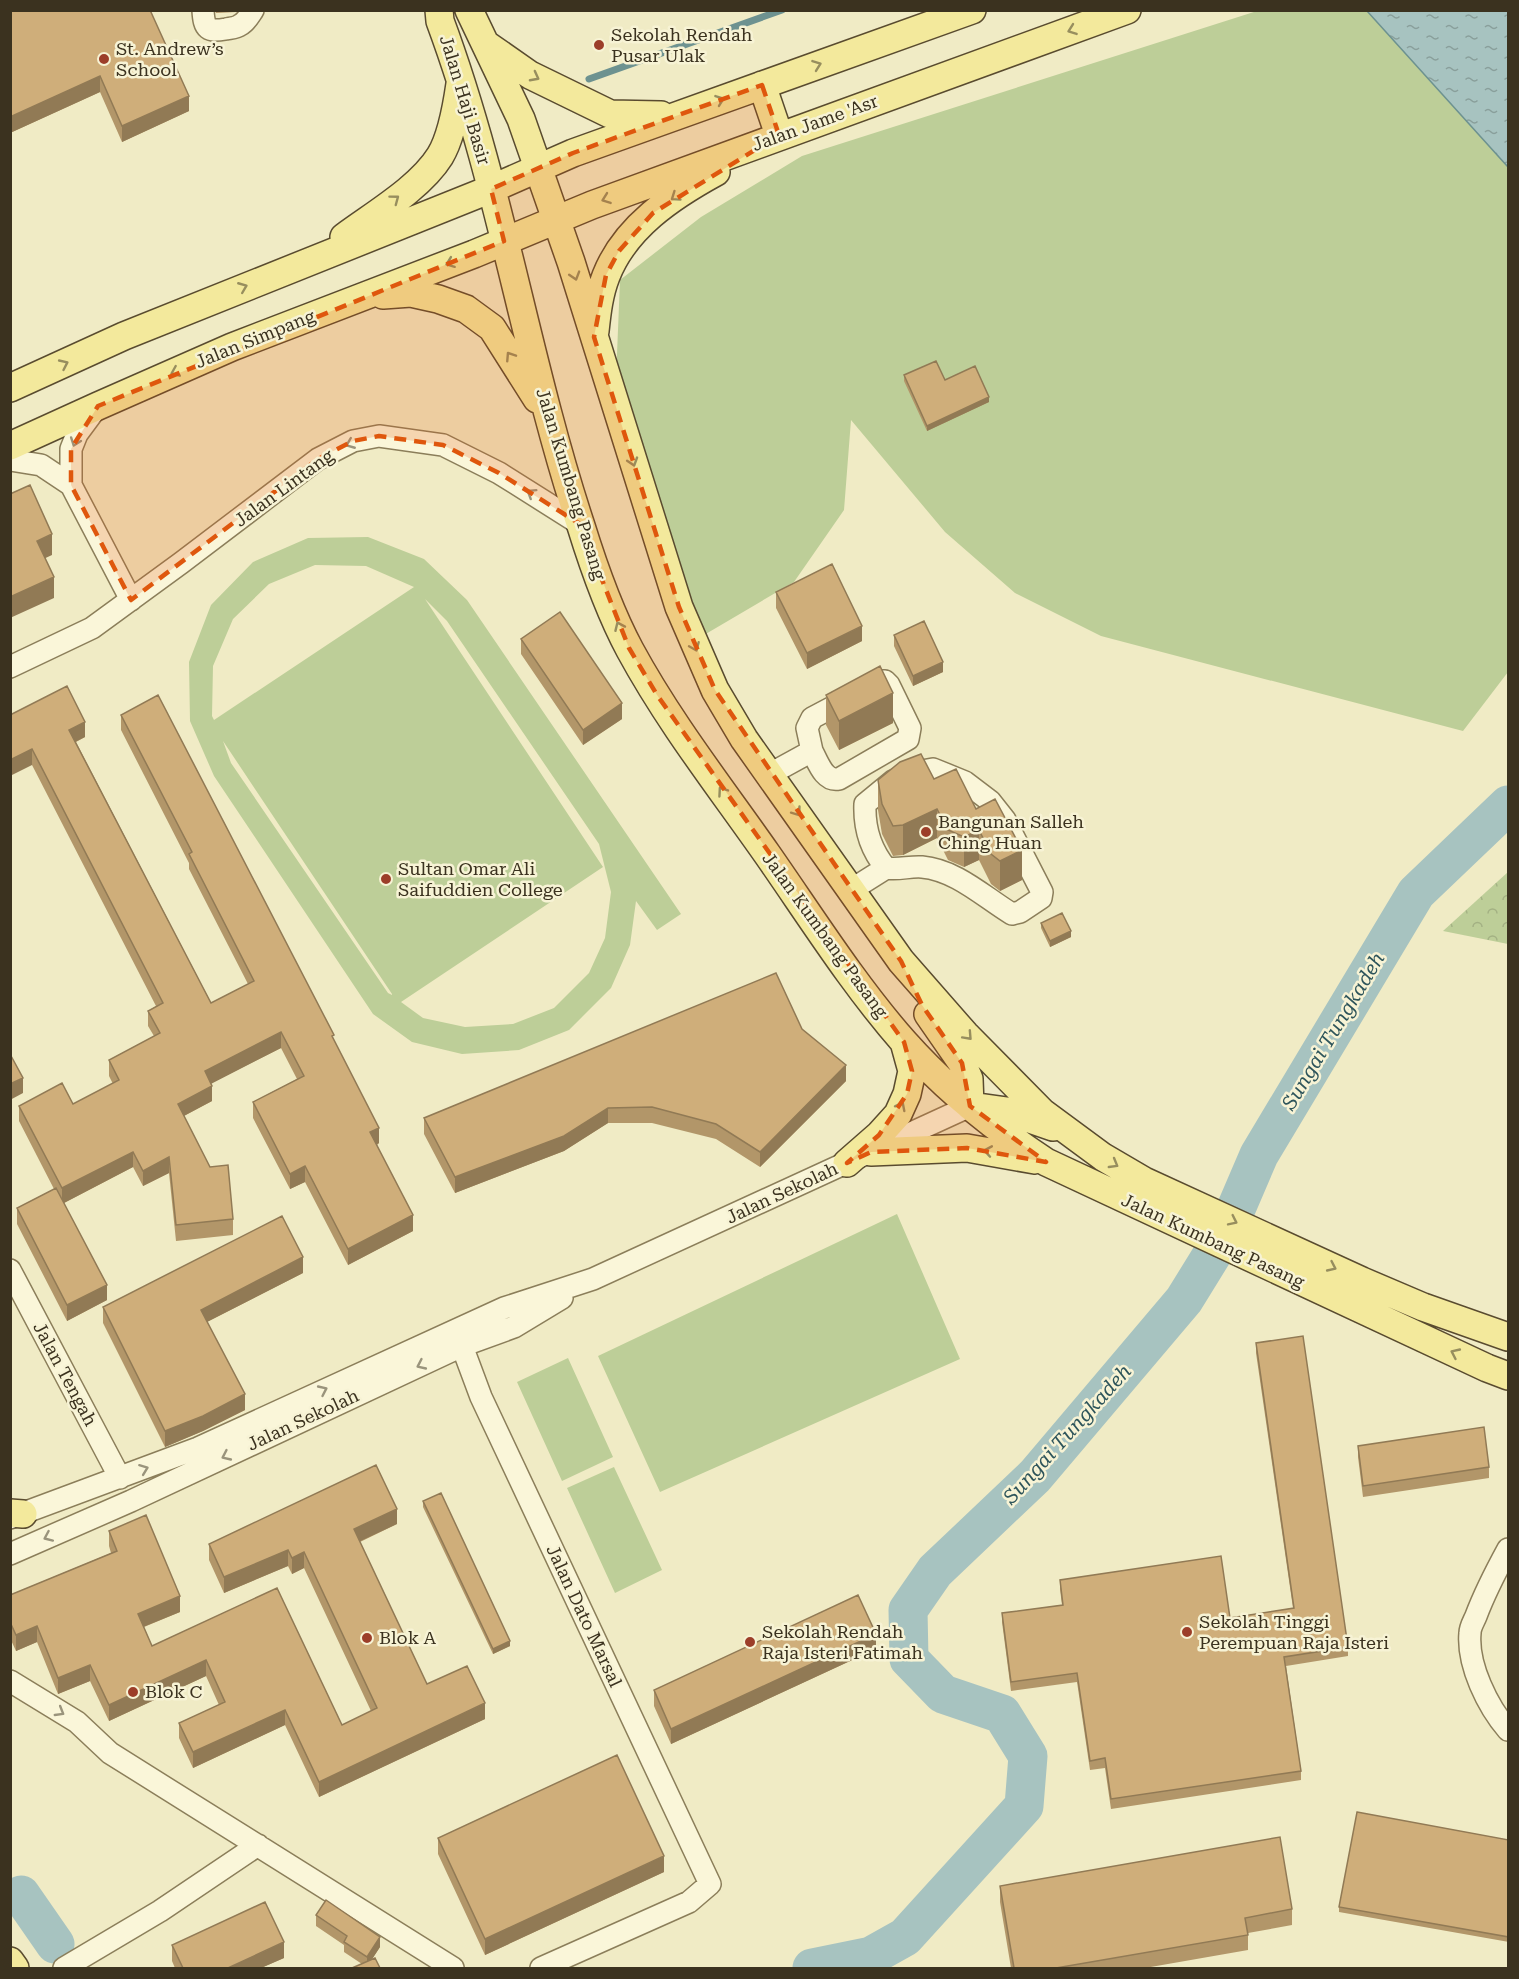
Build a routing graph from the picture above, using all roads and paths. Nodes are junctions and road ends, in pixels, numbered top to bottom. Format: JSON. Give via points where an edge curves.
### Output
{"nodes":[{"id":1,"x":203,"y":10,"type":"edge"},
{"id":2,"x":253,"y":10,"type":"edge"},
{"id":3,"x":439,"y":10,"type":"edge"},
{"id":4,"x":469,"y":10,"type":"edge"},
{"id":5,"x":972,"y":10,"type":"edge"},
{"id":6,"x":1127,"y":10,"type":"edge"},
{"id":7,"x":486,"y":44,"type":"junction"},
{"id":8,"x":460,"y":80,"type":"junction"},
{"id":9,"x":762,"y":85,"type":"junction"},
{"id":10,"x":677,"y":115,"type":"junction"},
{"id":11,"x":779,"y":135,"type":"junction"},
{"id":12,"x":538,"y":168,"type":"junction"},
{"id":13,"x":491,"y":189,"type":"junction"},
{"id":14,"x":557,"y":220,"type":"junction"},
{"id":15,"x":504,"y":241,"type":"junction"},
{"id":16,"x":314,"y":259,"type":"junction"},
{"id":17,"x":366,"y":296,"type":"junction"},
{"id":18,"x":594,"y":337,"type":"junction"},
{"id":19,"x":12,"y":386,"type":"edge"},
{"id":20,"x":98,"y":406,"type":"junction"},
{"id":21,"x":551,"y":423,"type":"junction"},
{"id":22,"x":10,"y":446,"type":"edge"},
{"id":23,"x":10,"y":460,"type":"edge"},
{"id":24,"x":71,"y":485,"type":"junction"},
{"id":25,"x":580,"y":524,"type":"junction"},
{"id":26,"x":131,"y":600,"type":"junction"},
{"id":27,"x":10,"y":667,"type":"edge"},
{"id":28,"x":812,"y":751,"type":"junction"},
{"id":29,"x":770,"y":774,"type":"junction"},
{"id":30,"x":886,"y":868,"type":"junction"},
{"id":31,"x":851,"y":890,"type":"junction"},
{"id":32,"x":901,"y":961,"type":"junction"},
{"id":33,"x":904,"y":1042,"type":"junction"},
{"id":34,"x":970,"y":1106,"type":"junction"},
{"id":35,"x":1071,"y":1135,"type":"junction"},
{"id":36,"x":872,"y":1152,"type":"junction"},
{"id":37,"x":1046,"y":1162,"type":"junction"},
{"id":38,"x":847,"y":1163,"type":"junction"},
{"id":39,"x":1181,"y":1211,"type":"junction"},
{"id":40,"x":1272,"y":1255,"type":"junction"},
{"id":41,"x":10,"y":1270,"type":"edge"},
{"id":42,"x":593,"y":1279,"type":"junction"},
{"id":43,"x":1509,"y":1337,"type":"edge"},
{"id":44,"x":462,"y":1346,"type":"junction"},
{"id":45,"x":1509,"y":1376,"type":"edge"},
{"id":46,"x":120,"y":1478,"type":"junction"},
{"id":47,"x":15,"y":1515,"type":"edge"},
{"id":48,"x":1509,"y":1549,"type":"edge"},
{"id":49,"x":10,"y":1554,"type":"edge"},
{"id":50,"x":10,"y":1681,"type":"edge"},
{"id":51,"x":1509,"y":1730,"type":"edge"},
{"id":52,"x":258,"y":1845,"type":"junction"},
{"id":53,"x":10,"y":1961,"type":"edge"},
{"id":54,"x":15,"y":1968,"type":"edge"},
{"id":55,"x":64,"y":1968,"type":"edge"},
{"id":56,"x":453,"y":1968,"type":"edge"},
{"id":57,"x":541,"y":1968,"type":"edge"}],
"edges":[{"from":1,"to":2,"type":"street","via":[[204,22],[212,31],[238,27]]},
{"from":3,"to":8,"type":"main road","name":"Jalan Haji Basir"},
{"from":4,"to":7,"type":"main road","name":"Jalan Haji Basir"},
{"from":9,"to":5,"type":"main road","one_way":true},
{"from":6,"to":11,"type":"main road","name":"Jalan Jame 'Asr","one_way":true},
{"from":7,"to":10,"type":"main road","one_way":true,"via":[[530,75],[610,114]]},
{"from":7,"to":12,"type":"main road","name":"Jalan Haji Basir","via":[[521,119]]},
{"from":8,"to":13,"type":"main road","name":"Jalan Haji Basir"},
{"from":16,"to":8,"type":"main road","one_way":true,"via":[[429,170],[441,155],[456,110]]},
{"from":10,"to":9,"type":"main road","one_way":true},
{"from":9,"to":11,"type":"main road"},
{"from":10,"to":12,"type":"main road"},
{"from":11,"to":14,"type":"main road","name":"Jalan Jame 'Asr","one_way":true},
{"from":11,"to":18,"type":"main road","one_way":true,"via":[[694,184],[653,213],[619,251],[606,275]]},
{"from":12,"to":13,"type":"main road"},
{"from":12,"to":14,"type":"main road","name":"Jalan Kumbang Pasang"},
{"from":13,"to":15,"type":"main road","name":"Jalan Kumbang Pasang"},
{"from":13,"to":16,"type":"main road"},
{"from":14,"to":15,"type":"main road","name":"Jalan Jame 'Asr"},
{"from":14,"to":18,"type":"main road","name":"Jalan Kumbang Pasang","one_way":true},
{"from":15,"to":17,"type":"main road","name":"Jalan Simpang","one_way":true},
{"from":15,"to":21,"type":"main road","name":"Jalan Kumbang Pasang"},
{"from":19,"to":16,"type":"main road","one_way":true},
{"from":17,"to":20,"type":"main road","name":"Jalan Simpang","one_way":true,"via":[[232,347]]},
{"from":21,"to":17,"type":"main road","one_way":true,"via":[[492,328],[466,309],[411,293]]},
{"from":18,"to":29,"type":"main road","name":"Jalan Kumbang Pasang","one_way":true,"via":[[687,628],[715,690]]},
{"from":20,"to":22,"type":"main road","name":"Jalan Simpang"},
{"from":20,"to":24,"type":"street","one_way":true,"via":[[71,449]]},
{"from":21,"to":25,"type":"main road","name":"Jalan Kumbang Pasang"},
{"from":23,"to":24,"type":"street","via":[[40,465]]},
{"from":24,"to":26,"type":"street"},
{"from":25,"to":26,"type":"street","name":"Jalan Lintang","one_way":true,"via":[[499,473],[443,445],[379,436],[353,441],[318,459]]},
{"from":33,"to":25,"type":"main road","name":"Jalan Kumbang Pasang","one_way":true,"via":[[864,991],[657,695],[629,648]]},
{"from":26,"to":27,"type":"street","name":"Jalan Lintang","via":[[92,628]]},
{"from":28,"to":28,"type":"street","via":[[834,780],[908,739],[910,728],[889,685],[882,681],[812,718],[807,728]]},
{"from":28,"to":29,"type":"street"},
{"from":29,"to":31,"type":"main road","name":"Jalan Kumbang Pasang","one_way":true},
{"from":30,"to":30,"type":"street","via":[[921,866],[942,871],[1012,914],[1041,898],[1042,892],[1005,820],[990,801],[965,782],[933,769],[893,781],[865,804],[869,839]]},
{"from":30,"to":31,"type":"street"},
{"from":31,"to":32,"type":"main road","name":"Jalan Kumbang Pasang"},
{"from":32,"to":34,"type":"main road","via":[[922,1005],[962,1063],[969,1079]]},
{"from":32,"to":35,"type":"main road","name":"Jalan Kumbang Pasang","one_way":true,"via":[[1001,1072]]},
{"from":33,"to":34,"type":"main road","name":"Jalan Kumbang Pasang"},
{"from":38,"to":33,"type":"main road","one_way":true,"via":[[898,1114],[912,1071]]},
{"from":34,"to":35,"type":"main road","via":[[1007,1111]]},
{"from":34,"to":36,"type":"street","name":"Jalan Sekolah"},
{"from":34,"to":37,"type":"main road","name":"Jalan Kumbang Pasang"},
{"from":35,"to":39,"type":"main road","name":"Jalan Kumbang Pasang","one_way":true,"via":[[1144,1181]]},
{"from":37,"to":36,"type":"main road","one_way":true,"via":[[967,1148]]},
{"from":36,"to":38,"type":"street","name":"Jalan Sekolah"},
{"from":37,"to":39,"type":"main road","name":"Jalan Kumbang Pasang"},
{"from":38,"to":42,"type":"street","name":"Jalan Sekolah"},
{"from":39,"to":40,"type":"main road","name":"Jalan Kumbang Pasang"},
{"from":40,"to":43,"type":"main road","name":"Jalan Kumbang Pasang","one_way":true},
{"from":45,"to":40,"type":"main road","name":"Jalan Kumbang Pasang","one_way":true},
{"from":41,"to":46,"type":"street","name":"Jalan Tengah"},
{"from":42,"to":44,"type":"street","name":"Jalan Sekolah","via":[[514,1327]]},
{"from":46,"to":42,"type":"street","name":"Jalan Sekolah","one_way":true,"via":[[198,1448],[504,1308]]},
{"from":44,"to":49,"type":"street","name":"Jalan Sekolah","one_way":true},
{"from":44,"to":57,"type":"street","name":"Jalan Dato Marsal","via":[[482,1397],[710,1884],[688,1902]]},
{"from":46,"to":47,"type":"street","name":"Jalan Sekolah"},
{"from":48,"to":51,"type":"street","via":[[1489,1583],[1470,1632],[1480,1686]]},
{"from":50,"to":52,"type":"street","one_way":true,"via":[[77,1722],[110,1753]]},
{"from":52,"to":55,"type":"street","via":[[160,1911]]},
{"from":52,"to":56,"type":"street"},
{"from":53,"to":54,"type":"main road"}]}
